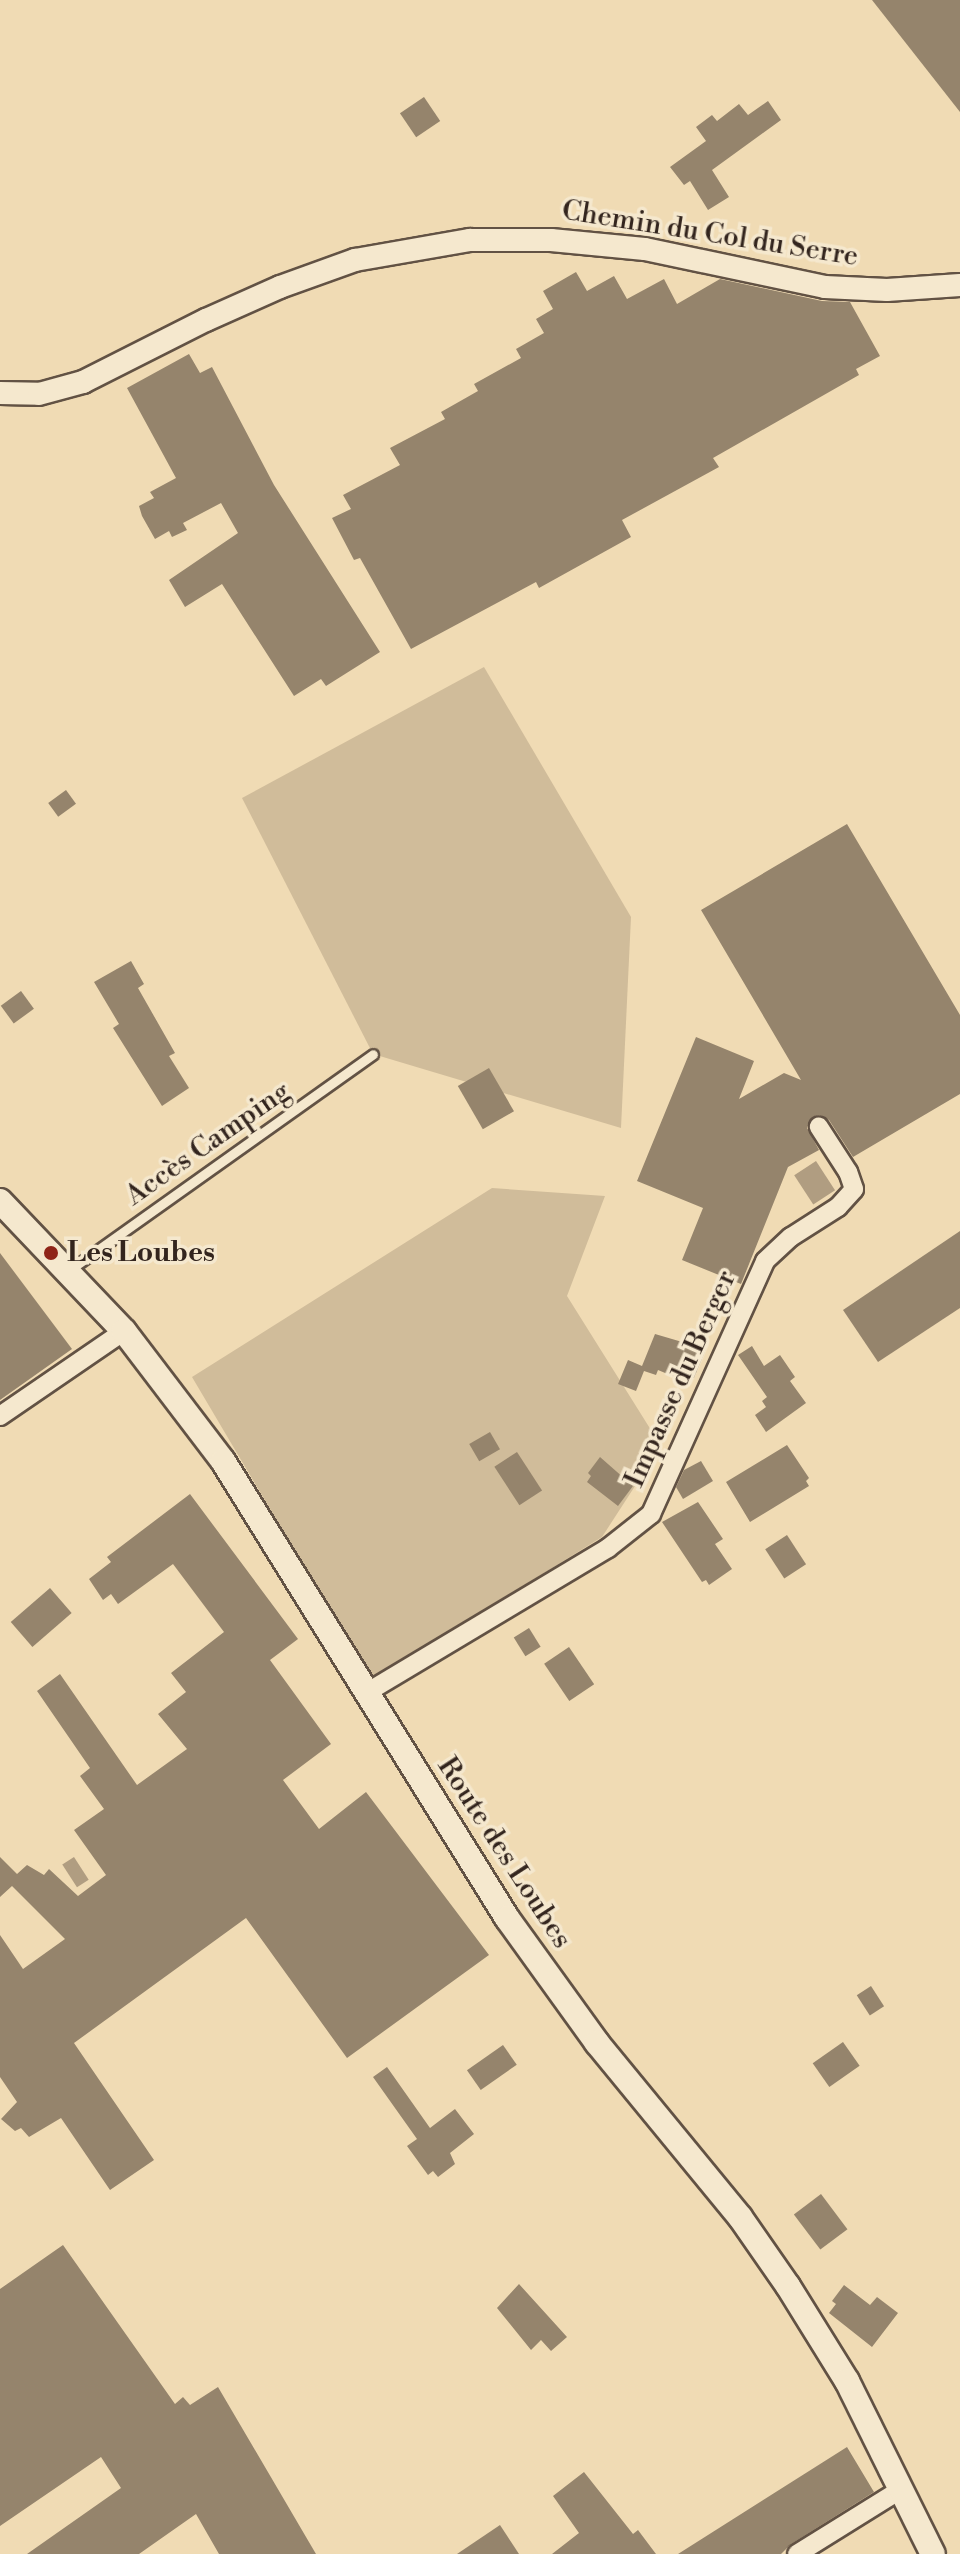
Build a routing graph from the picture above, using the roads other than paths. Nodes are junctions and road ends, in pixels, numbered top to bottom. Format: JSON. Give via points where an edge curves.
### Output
{"nodes":[{"id":1,"x":960,"y":285,"type":"edge"},
{"id":2,"x":0,"y":393,"type":"edge"},
{"id":3,"x":373,"y":1054,"type":"dead end"},
{"id":4,"x":819,"y":1127,"type":"dead end"},
{"id":5,"x":0,"y":1201,"type":"edge"},
{"id":6,"x":68,"y":1271,"type":"junction"},
{"id":7,"x":124,"y":1331,"type":"junction"},
{"id":8,"x":0,"y":1416,"type":"edge"},
{"id":9,"x":366,"y":1693,"type":"junction"},
{"id":10,"x":900,"y":2490,"type":"junction"},
{"id":11,"x":797,"y":2554,"type":"edge"},
{"id":12,"x":933,"y":2554,"type":"edge"}],
"edges":[{"from":1,"to":2,"type":"street","name":"Chemin du Col du Serre","via":[[825,287],[645,249],[551,240],[470,240],[355,260],[218,314],[83,382],[39,394]]},
{"from":3,"to":6,"type":"lane","name":"Accès Camping"},
{"from":4,"to":9,"type":"street","name":"Impasse du Berger","via":[[854,1189],[765,1261],[651,1514],[608,1548]]},
{"from":5,"to":6,"type":"main road","name":"Route des Loubes"},
{"from":6,"to":7,"type":"main road","name":"Route des Loubes"},
{"from":7,"to":8,"type":"street"},
{"from":7,"to":9,"type":"main road","name":"Route des Loubes","via":[[223,1461]]},
{"from":9,"to":10,"type":"main road","name":"Route des Loubes","via":[[507,1918],[597,2043],[740,2217],[788,2286],[847,2381]]},
{"from":10,"to":11,"type":"street"},
{"from":10,"to":12,"type":"main road","name":"Route des Loubes"}]}
